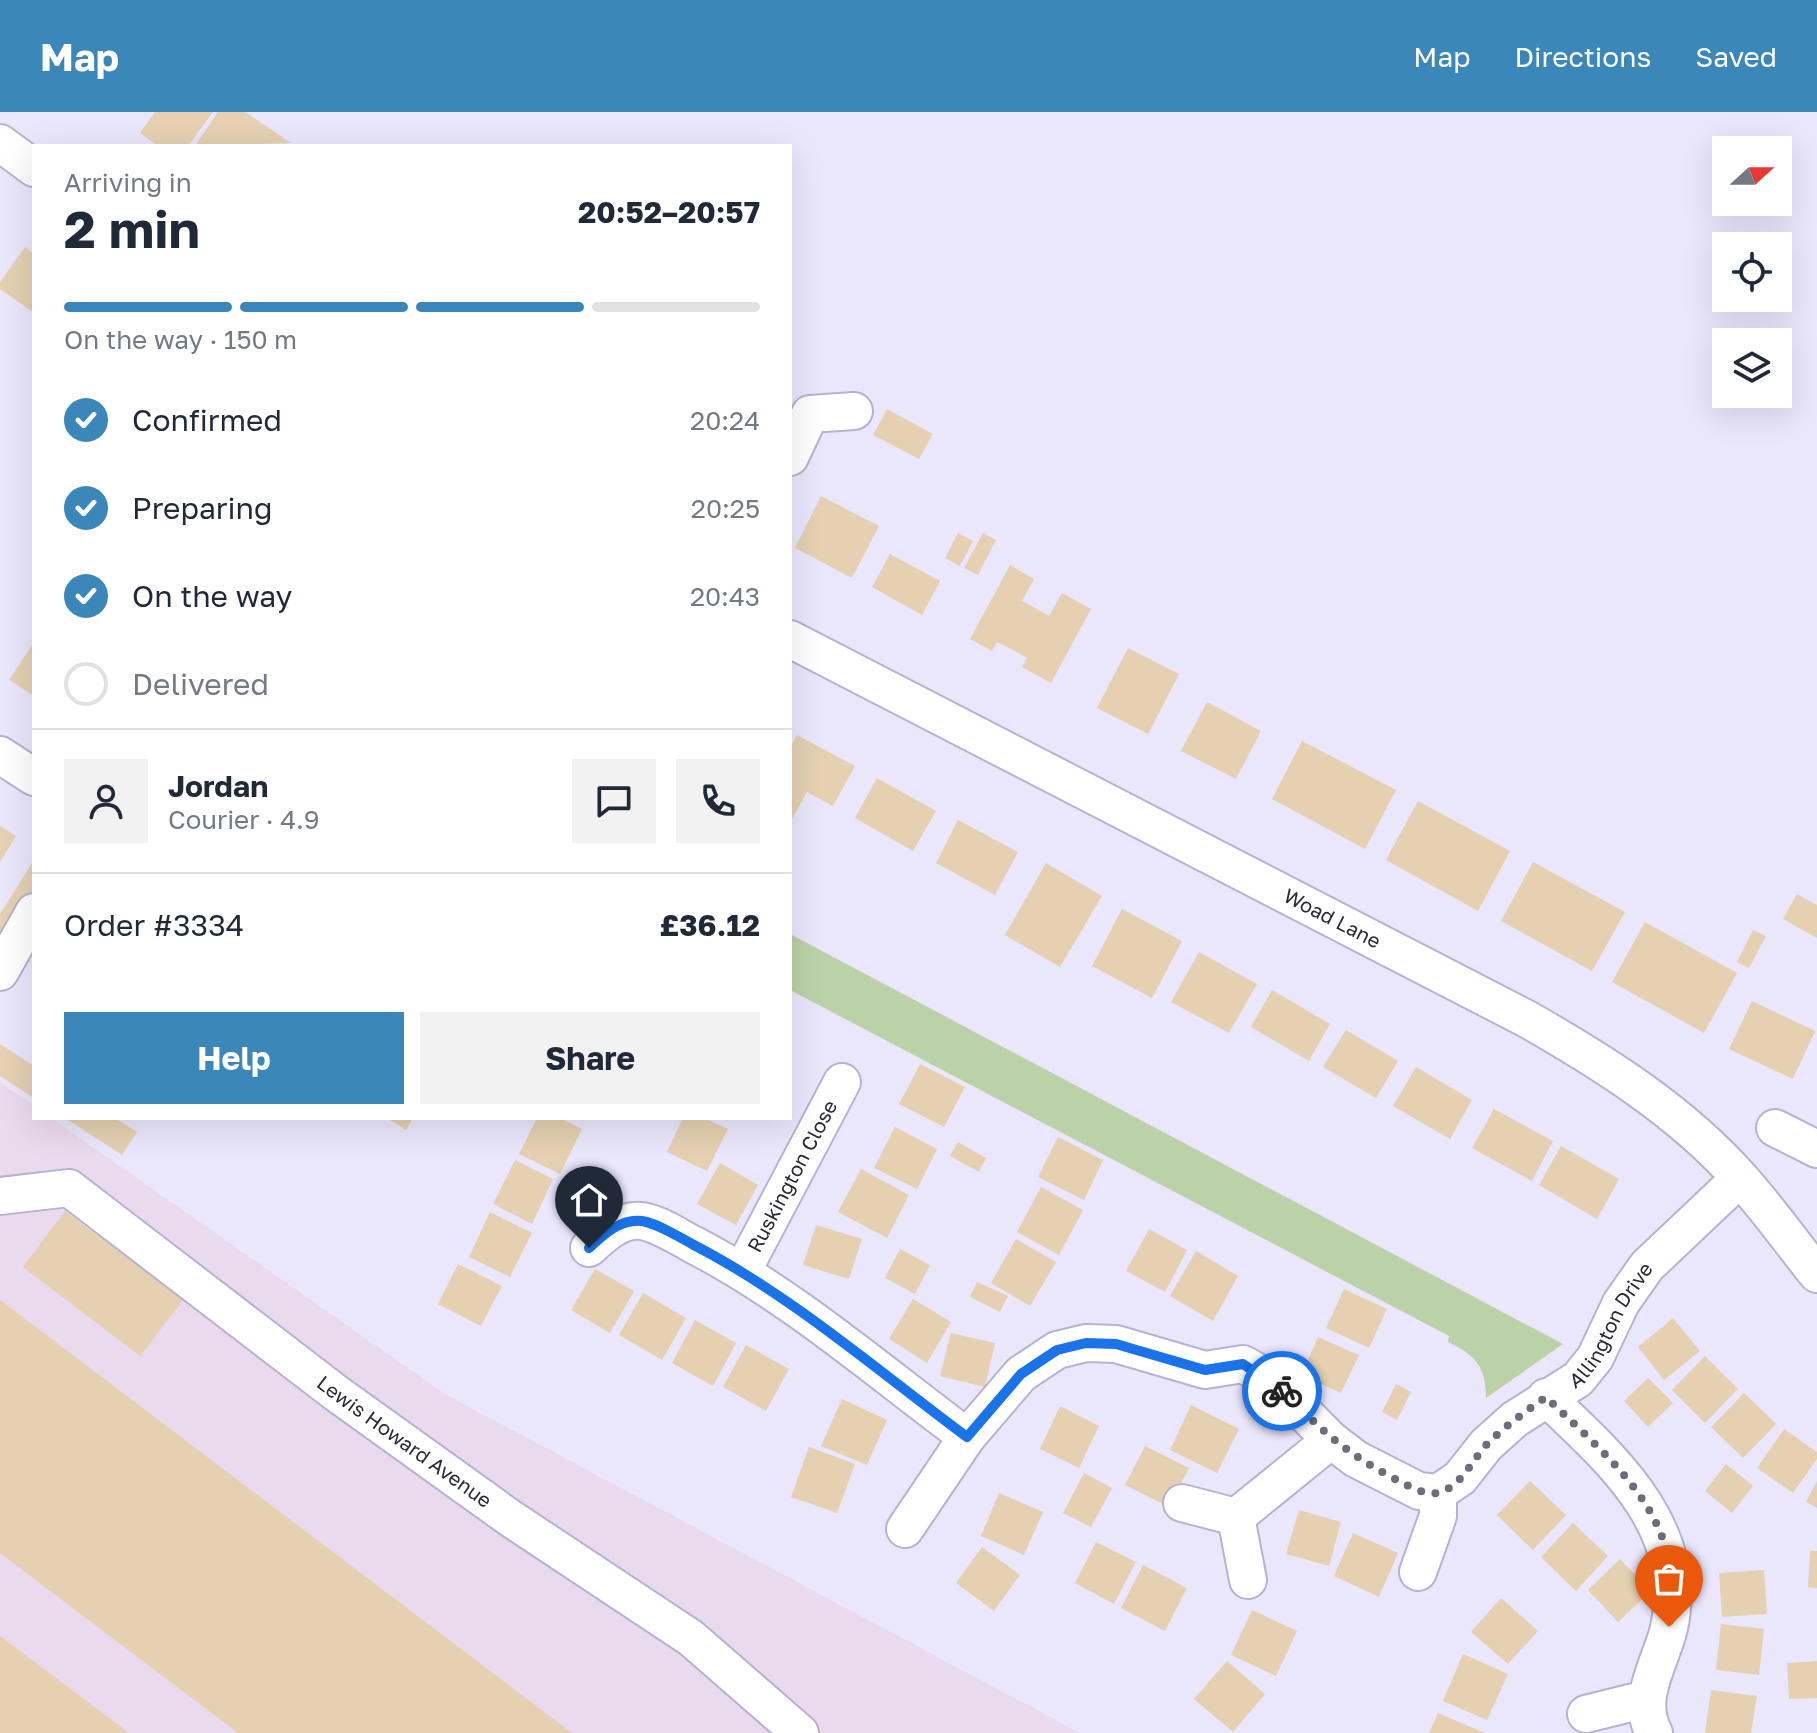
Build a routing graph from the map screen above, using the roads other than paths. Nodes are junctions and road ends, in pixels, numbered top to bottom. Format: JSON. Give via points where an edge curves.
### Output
{"nodes":[{"id":1,"x":0,"y":143,"type":"edge"},
{"id":2,"x":32,"y":167,"type":"edge"},
{"id":3,"x":854,"y":411,"type":"dead end"},
{"id":4,"x":792,"y":453,"type":"edge"},
{"id":5,"x":792,"y":640,"type":"edge"},
{"id":6,"x":0,"y":755,"type":"edge"},
{"id":7,"x":32,"y":776,"type":"edge"},
{"id":8,"x":32,"y":916,"type":"edge"},
{"id":9,"x":0,"y":972,"type":"edge"},
{"id":10,"x":842,"y":1082,"type":"dead end"},
{"id":11,"x":1775,"y":1128,"type":"dead end"},
{"id":12,"x":1817,"y":1149,"type":"edge"},
{"id":13,"x":1740,"y":1178,"type":"junction"},
{"id":14,"x":0,"y":1196,"type":"edge"},
{"id":15,"x":589,"y":1248,"type":"dead end"},
{"id":16,"x":743,"y":1270,"type":"junction"},
{"id":17,"x":1817,"y":1274,"type":"edge"},
{"id":18,"x":1546,"y":1397,"type":"junction"},
{"id":19,"x":967,"y":1437,"type":"junction"},
{"id":20,"x":1331,"y":1440,"type":"junction"},
{"id":21,"x":1438,"y":1493,"type":"junction"},
{"id":22,"x":1182,"y":1503,"type":"dead end"},
{"id":23,"x":1236,"y":1517,"type":"junction"},
{"id":24,"x":905,"y":1529,"type":"dead end"},
{"id":25,"x":1418,"y":1572,"type":"dead end"},
{"id":26,"x":1248,"y":1580,"type":"dead end"},
{"id":27,"x":1586,"y":1714,"type":"dead end"},
{"id":28,"x":1650,"y":1718,"type":"edge"},
{"id":29,"x":800,"y":1733,"type":"edge"}],
"edges":[{"from":1,"to":2,"type":"street"},
{"from":3,"to":4,"type":"street","via":[[810,414]]},
{"from":5,"to":13,"type":"street","name":"Woad Lane","via":[[1527,1019],[1651,1098]]},
{"from":6,"to":7,"type":"street"},
{"from":8,"to":9,"type":"street"},
{"from":10,"to":16,"type":"street","name":"Ruskington Close"},
{"from":11,"to":12,"type":"street"},
{"from":13,"to":17,"type":"street","name":"Woad Lane"},
{"from":13,"to":18,"type":"street","name":"Allington Drive","via":[[1647,1266],[1578,1379]]},
{"from":14,"to":29,"type":"street","name":"Lewis Howard Avenue","via":[[69,1188],[348,1402],[691,1638]]},
{"from":15,"to":16,"type":"street","via":[[605,1233],[641,1221]]},
{"from":16,"to":19,"type":"street"},
{"from":18,"to":21,"type":"street","name":"Allington Drive","via":[[1515,1419],[1460,1478]]},
{"from":18,"to":28,"type":"street","via":[[1640,1493],[1659,1530],[1672,1580],[1669,1627],[1652,1675]]},
{"from":19,"to":20,"type":"street","via":[[1037,1360],[1086,1343],[1116,1344],[1205,1370],[1243,1364],[1271,1380]]},
{"from":19,"to":24,"type":"street"},
{"from":20,"to":21,"type":"street","via":[[1419,1491]]},
{"from":20,"to":23,"type":"street"},
{"from":21,"to":25,"type":"street","via":[[1438,1516]]},
{"from":22,"to":23,"type":"street"},
{"from":23,"to":26,"type":"street"},
{"from":27,"to":28,"type":"street","via":[[1634,1702]]}]}
